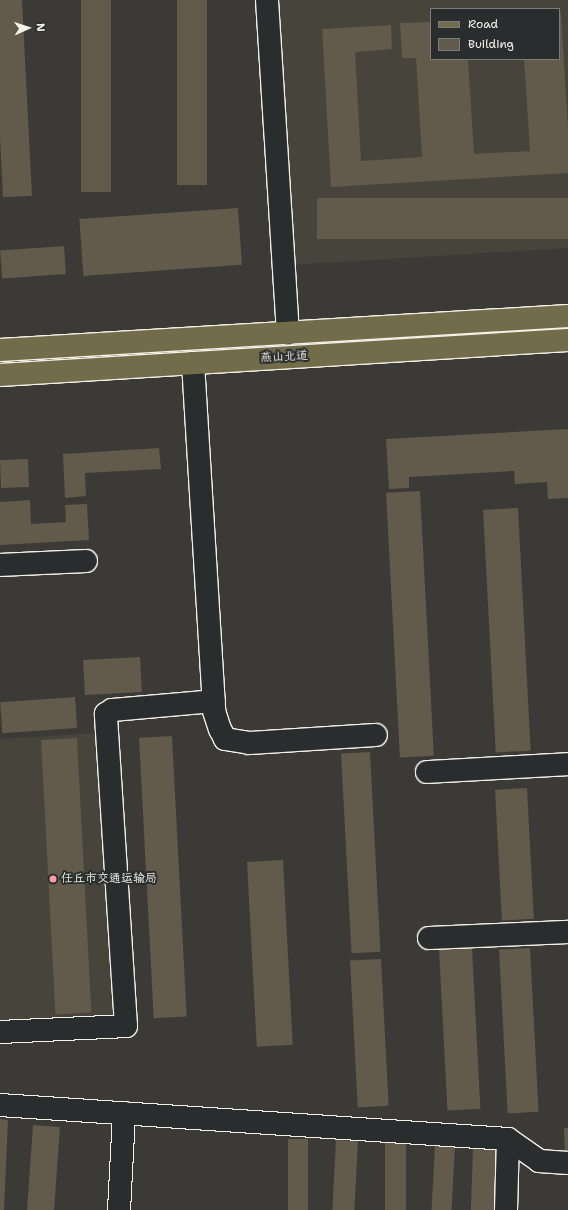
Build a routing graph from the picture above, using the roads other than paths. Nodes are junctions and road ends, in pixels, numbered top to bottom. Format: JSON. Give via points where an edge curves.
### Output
{"nodes":[{"id":1,"x":271,"y":0,"type":"edge"},
{"id":2,"x":568,"y":316,"type":"edge"},
{"id":3,"x":288,"y":333,"type":"junction"},
{"id":4,"x":568,"y":340,"type":"edge"},
{"id":5,"x":0,"y":350,"type":"edge"},
{"id":6,"x":193,"y":363,"type":"junction"},
{"id":7,"x":0,"y":375,"type":"edge"},
{"id":8,"x":86,"y":561,"type":"dead end"},
{"id":9,"x":0,"y":565,"type":"edge"},
{"id":10,"x":214,"y":701,"type":"junction"},
{"id":11,"x":376,"y":735,"type":"dead end"},
{"id":12,"x":568,"y":764,"type":"edge"},
{"id":13,"x":427,"y":772,"type":"dead end"},
{"id":14,"x":568,"y":932,"type":"edge"},
{"id":15,"x":429,"y":938,"type":"dead end"},
{"id":16,"x":0,"y":1032,"type":"edge"},
{"id":17,"x":0,"y":1105,"type":"edge"},
{"id":18,"x":124,"y":1113,"type":"junction"},
{"id":19,"x":508,"y":1139,"type":"junction"},
{"id":20,"x":568,"y":1163,"type":"edge"},
{"id":21,"x":119,"y":1210,"type":"edge"},
{"id":22,"x":506,"y":1210,"type":"edge"}],
"edges":[{"from":1,"to":3,"type":"street"},
{"from":2,"to":3,"type":"main road","name":"燕山北道"},
{"from":3,"to":5,"type":"main road","name":"燕山北道"},
{"from":4,"to":6,"type":"main road","name":"燕山北道"},
{"from":6,"to":7,"type":"main road","name":"燕山北道"},
{"from":6,"to":10,"type":"street"},
{"from":8,"to":9,"type":"street"},
{"from":10,"to":11,"type":"street","via":[[214,711],[225,739],[249,743]]},
{"from":10,"to":16,"type":"street","via":[[112,710],[106,714],[126,1026]]},
{"from":12,"to":13,"type":"street"},
{"from":14,"to":15,"type":"street"},
{"from":17,"to":18,"type":"street"},
{"from":18,"to":19,"type":"street"},
{"from":18,"to":21,"type":"street"},
{"from":19,"to":20,"type":"street","via":[[539,1161]]},
{"from":19,"to":22,"type":"street"}]}
